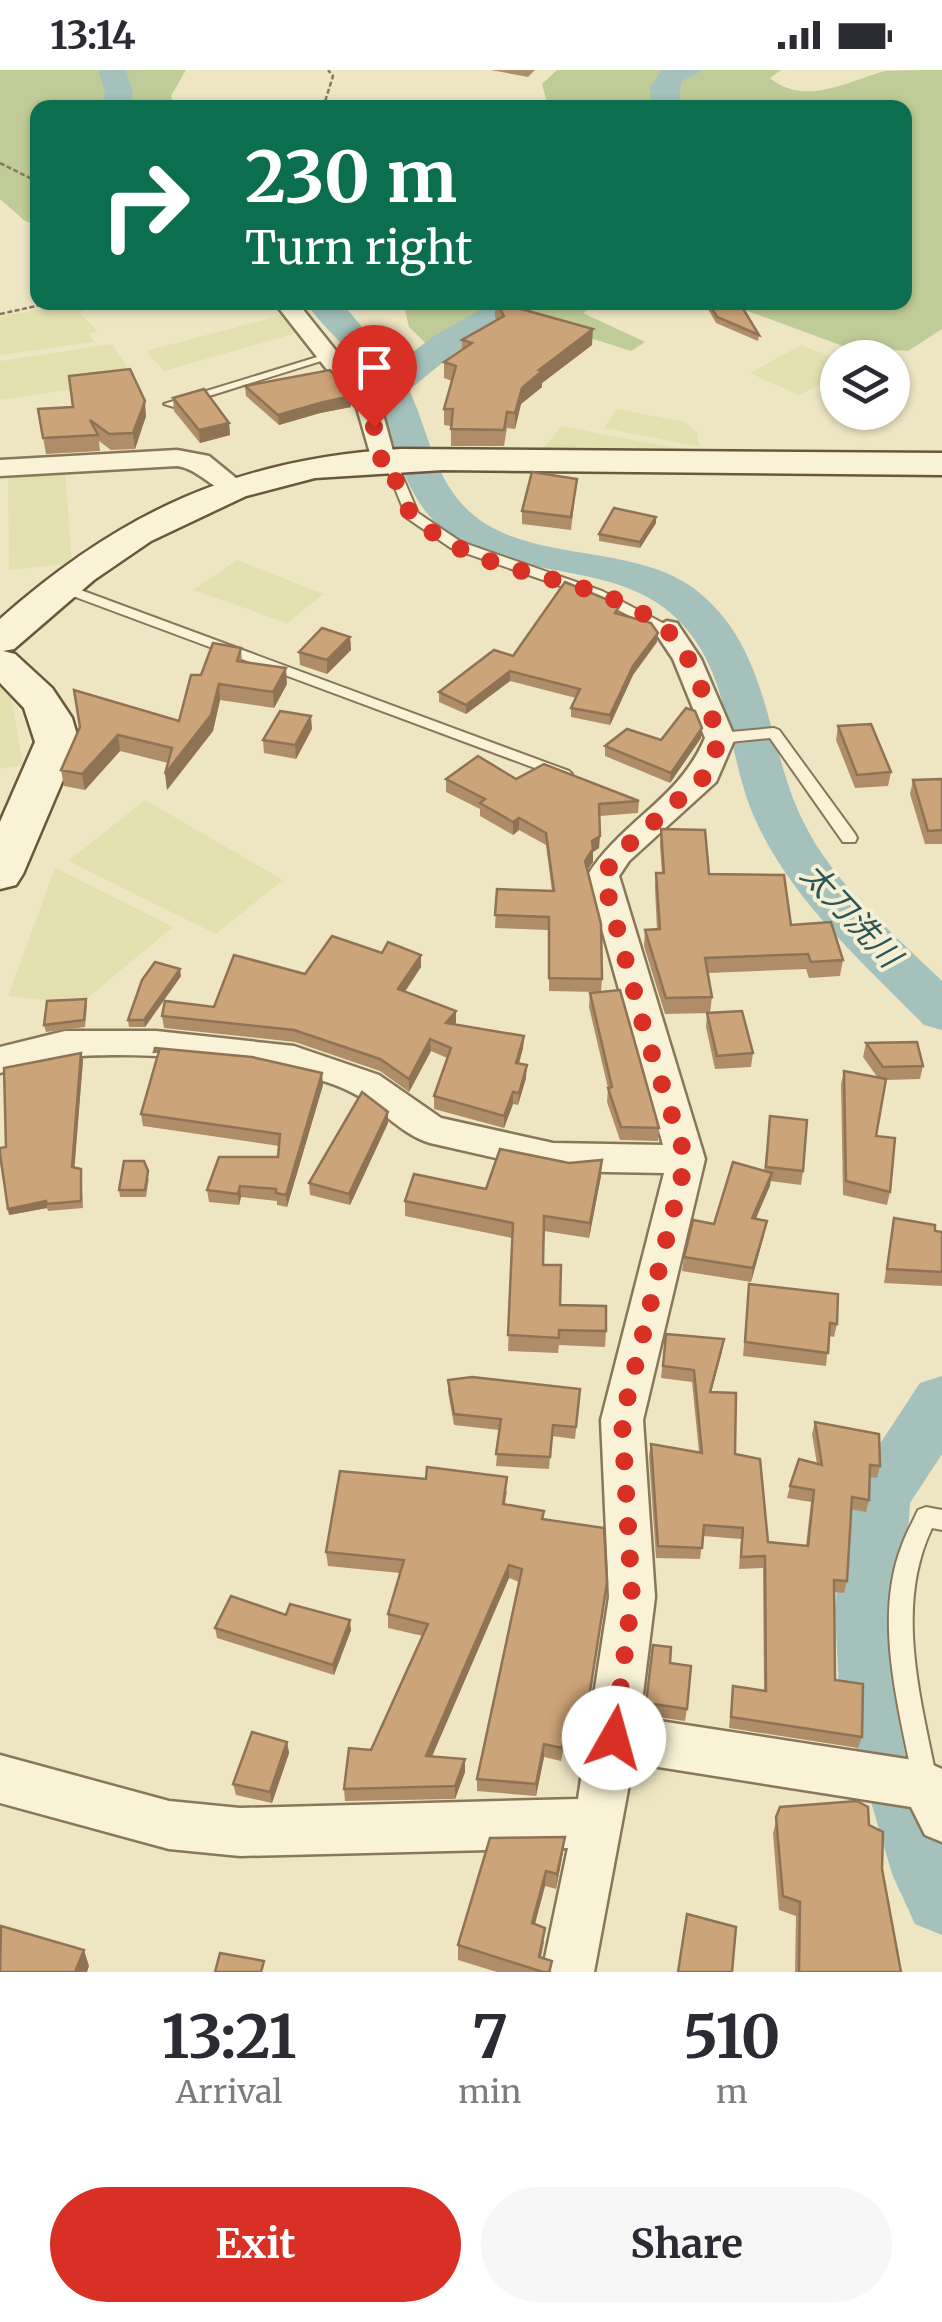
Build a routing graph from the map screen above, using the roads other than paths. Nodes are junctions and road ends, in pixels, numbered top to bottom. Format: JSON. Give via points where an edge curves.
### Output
{"nodes":[{"id":1,"x":292,"y":310,"type":"edge"},
{"id":2,"x":331,"y":356,"type":"junction"},
{"id":3,"x":170,"y":404,"type":"edge"},
{"id":4,"x":390,"y":461,"type":"junction"},
{"id":5,"x":942,"y":464,"type":"edge"},
{"id":6,"x":0,"y":468,"type":"edge"},
{"id":7,"x":234,"y":487,"type":"junction"},
{"id":8,"x":59,"y":586,"type":"junction"},
{"id":9,"x":667,"y":630,"type":"joint"},
{"id":10,"x":1,"y":644,"type":"edge"},
{"id":11,"x":720,"y":738,"type":"junction"},
{"id":12,"x":574,"y":778,"type":"edge"},
{"id":13,"x":849,"y":838,"type":"dead end"},
{"id":14,"x":0,"y":874,"type":"edge"},
{"id":15,"x":0,"y":1060,"type":"edge"},
{"id":16,"x":686,"y":1159,"type":"junction"},
{"id":17,"x":942,"y":1520,"type":"edge"},
{"id":18,"x":614,"y":1738,"type":"junction"},
{"id":19,"x":0,"y":1779,"type":"edge"},
{"id":20,"x":934,"y":1802,"type":"edge"},
{"id":21,"x":598,"y":1822,"type":"junction"},
{"id":22,"x":568,"y":1972,"type":"edge"}],
"edges":[{"from":1,"to":2,"type":"street"},
{"from":2,"to":3,"type":"lane"},
{"from":2,"to":4,"type":"street","via":[[369,407]]},
{"from":4,"to":5,"type":"street"},
{"from":4,"to":7,"type":"street"},
{"from":4,"to":9,"type":"lane","via":[[412,516],[456,545],[597,594]]},
{"from":6,"to":7,"type":"street","via":[[177,458],[200,461]]},
{"from":7,"to":8,"type":"street","via":[[157,520]]},
{"from":8,"to":10,"type":"street"},
{"from":8,"to":12,"type":"lane"},
{"from":9,"to":11,"type":"street","via":[[687,658]]},
{"from":10,"to":14,"type":"street","via":[[55,724],[57,742]]},
{"from":11,"to":13,"type":"lane","via":[[774,733]]},
{"from":11,"to":16,"type":"street","via":[[706,775],[658,809],[603,876]]},
{"from":15,"to":16,"type":"street","via":[[65,1044],[156,1044],[294,1060],[366,1084],[430,1129],[553,1157]]},
{"from":16,"to":18,"type":"street","via":[[622,1420],[632,1597]]},
{"from":17,"to":20,"type":"lane","via":[[926,1517],[914,1536],[904,1597],[903,1653]]},
{"from":18,"to":20,"type":"street","via":[[849,1775]]},
{"from":18,"to":21,"type":"street"},
{"from":19,"to":21,"type":"street","via":[[169,1825],[240,1832]]},
{"from":21,"to":22,"type":"street"}]}
